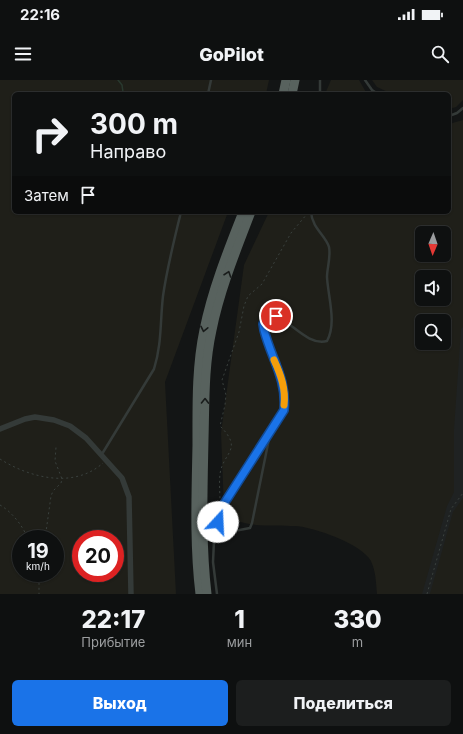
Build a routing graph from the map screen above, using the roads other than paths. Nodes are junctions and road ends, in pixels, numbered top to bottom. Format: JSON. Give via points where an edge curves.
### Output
{"nodes":[{"id":1,"x":211,"y":80,"type":"edge"},
{"id":2,"x":286,"y":80,"type":"edge"},
{"id":3,"x":294,"y":80,"type":"edge"},
{"id":4,"x":320,"y":80,"type":"edge"},
{"id":5,"x":365,"y":80,"type":"edge"},
{"id":6,"x":208,"y":92,"type":"edge"},
{"id":7,"x":283,"y":92,"type":"edge"},
{"id":8,"x":292,"y":92,"type":"edge"},
{"id":9,"x":320,"y":92,"type":"edge"},
{"id":10,"x":375,"y":92,"type":"edge"},
{"id":11,"x":463,"y":108,"type":"edge"},
{"id":12,"x":451,"y":115,"type":"edge"},
{"id":13,"x":180,"y":214,"type":"edge"},
{"id":14,"x":242,"y":214,"type":"edge"},
{"id":15,"x":250,"y":214,"type":"edge"},
{"id":16,"x":310,"y":214,"type":"edge"},
{"id":17,"x":0,"y":429,"type":"edge"},
{"id":18,"x":270,"y":431,"type":"junction"},
{"id":19,"x":104,"y":458,"type":"junction"},
{"id":20,"x":214,"y":541,"type":"junction"},
{"id":21,"x":131,"y":594,"type":"edge"},
{"id":22,"x":200,"y":594,"type":"edge"},
{"id":23,"x":207,"y":594,"type":"edge"},
{"id":24,"x":217,"y":594,"type":"edge"}],
"edges":[{"from":1,"to":6,"type":"lane"},
{"from":2,"to":7,"type":"highway"},
{"from":3,"to":8,"type":"highway"},
{"from":4,"to":9,"type":"lane"},
{"from":5,"to":10,"type":"lane"},
{"from":11,"to":12,"type":"lane"},
{"from":13,"to":19,"type":"lane","via":[[164,294],[161,345],[156,362]]},
{"from":14,"to":22,"type":"highway","one_way":true,"via":[[209,308],[197,376],[197,559]]},
{"from":23,"to":15,"type":"highway","one_way":true,"via":[[204,572],[203,470],[205,377],[216,310]]},
{"from":16,"to":18,"type":"lane","via":[[329,245],[327,276],[331,335],[327,341],[321,343],[308,339],[276,316],[264,321],[266,338],[282,379],[285,396],[284,410]]},
{"from":17,"to":19,"type":"street","via":[[30,418],[54,420],[70,426],[86,438]]},
{"from":18,"to":20,"type":"lane","via":[[220,510]]},
{"from":18,"to":20,"type":"lane","via":[[250,528],[228,532]]},
{"from":19,"to":21,"type":"street","via":[[122,478],[129,497]]},
{"from":20,"to":24,"type":"lane","via":[[213,562]]}]}
